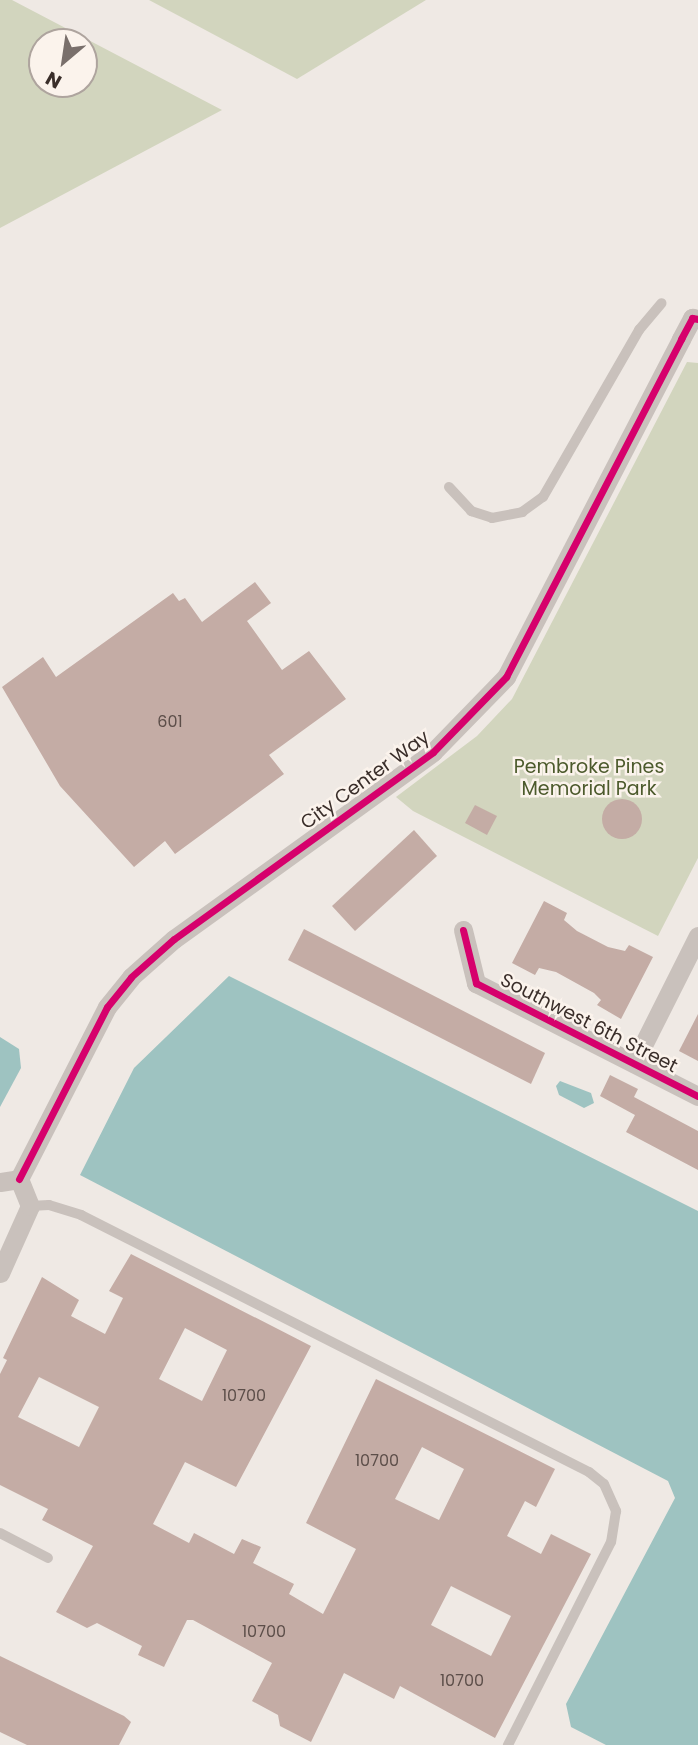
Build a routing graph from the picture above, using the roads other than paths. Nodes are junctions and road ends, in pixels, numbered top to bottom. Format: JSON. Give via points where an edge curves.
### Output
{"nodes":[{"id":1,"x":662,"y":303,"type":"dead end"},
{"id":2,"x":695,"y":318,"type":"edge"},
{"id":3,"x":449,"y":487,"type":"dead end"},
{"id":4,"x":463,"y":930,"type":"dead end"},
{"id":5,"x":698,"y":936,"type":"edge"},
{"id":6,"x":634,"y":1063,"type":"junction"},
{"id":7,"x":698,"y":1096,"type":"edge"},
{"id":8,"x":9,"y":1180,"type":"edge"},
{"id":9,"x":30,"y":1206,"type":"junction"},
{"id":10,"x":0,"y":1273,"type":"edge"},
{"id":11,"x":0,"y":1533,"type":"edge"},
{"id":12,"x":48,"y":1558,"type":"dead end"},
{"id":13,"x":508,"y":1745,"type":"edge"}],
"edges":[{"from":1,"to":3,"type":"lane","via":[[639,330],[543,497],[522,512],[492,518],[471,511]]},
{"from":2,"to":8,"type":"street","name":"City Center Way","via":[[506,677],[433,752],[174,939],[131,977],[103,1014]]},
{"from":4,"to":6,"type":"street","name":"Southwest 6th Street","via":[[476,983]]},
{"from":5,"to":6,"type":"street"},
{"from":6,"to":7,"type":"street","name":"Southwest 6th Street"},
{"from":8,"to":9,"type":"street"},
{"from":9,"to":10,"type":"street"},
{"from":9,"to":13,"type":"lane","via":[[49,1205],[81,1215],[589,1472],[604,1484],[617,1511],[611,1542]]},
{"from":11,"to":12,"type":"lane"}]}
